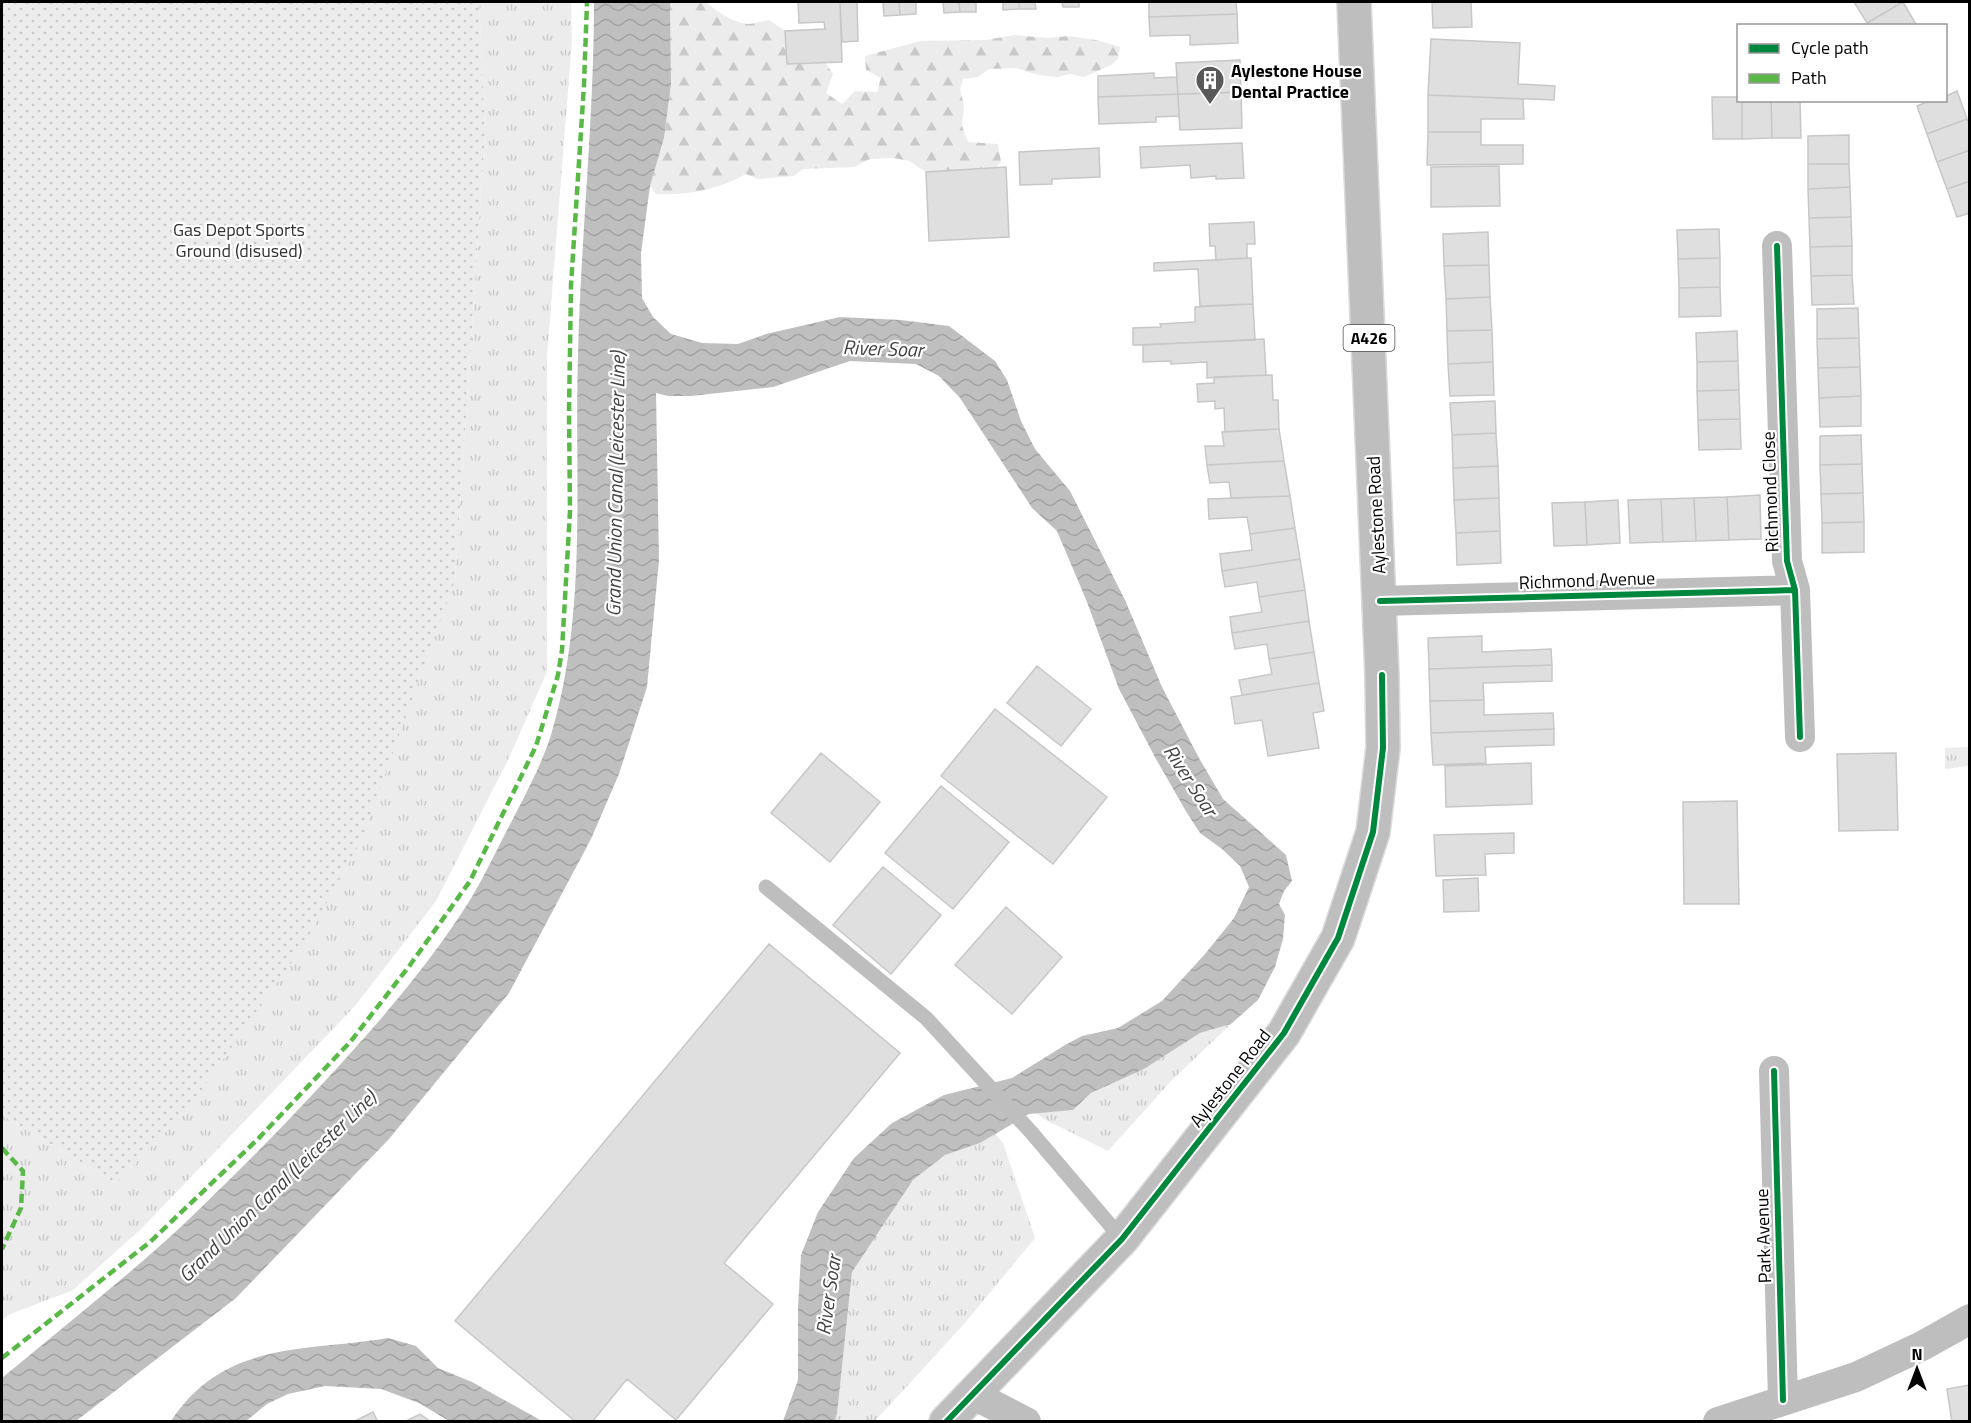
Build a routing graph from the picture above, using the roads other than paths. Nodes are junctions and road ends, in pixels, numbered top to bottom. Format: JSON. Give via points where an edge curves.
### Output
{"nodes":[{"id":1,"x":1354,"y":2,"type":"edge"},
{"id":2,"x":1777,"y":246,"type":"dead end"},
{"id":3,"x":1796,"y":590,"type":"junction"},
{"id":4,"x":1380,"y":601,"type":"junction"},
{"id":5,"x":1800,"y":737,"type":"dead end"},
{"id":6,"x":766,"y":887,"type":"dead end"},
{"id":7,"x":1774,"y":1071,"type":"dead end"},
{"id":8,"x":1122,"y":1239,"type":"junction"},
{"id":9,"x":1970,"y":1319,"type":"edge"},
{"id":10,"x":972,"y":1394,"type":"junction"},
{"id":11,"x":1783,"y":1400,"type":"junction"},
{"id":12,"x":946,"y":1422,"type":"edge"},
{"id":13,"x":1026,"y":1422,"type":"edge"},
{"id":14,"x":1718,"y":1422,"type":"edge"}],
"edges":[{"from":1,"to":4,"type":"main road","name":"Aylestone Road","number":"A426"},
{"from":2,"to":3,"type":"street","name":"Richmond Close","via":[[1787,561]]},
{"from":3,"to":4,"type":"street","name":"Richmond Avenue"},
{"from":3,"to":5,"type":"street","name":"Richmond Close"},
{"from":4,"to":8,"type":"main road","name":"Aylestone Road","number":"A426","via":[[1383,748],[1373,832],[1338,938],[1284,1033]]},
{"from":6,"to":8,"type":"lane","via":[[926,1018]]},
{"from":7,"to":11,"type":"street","name":"Park Avenue"},
{"from":8,"to":10,"type":"main road","name":"Aylestone Road","number":"A426"},
{"from":9,"to":11,"type":"street","via":[[1856,1377]]},
{"from":10,"to":12,"type":"main road","name":"Aylestone Road","number":"A426"},
{"from":10,"to":13,"type":"street"},
{"from":11,"to":14,"type":"street"}]}
